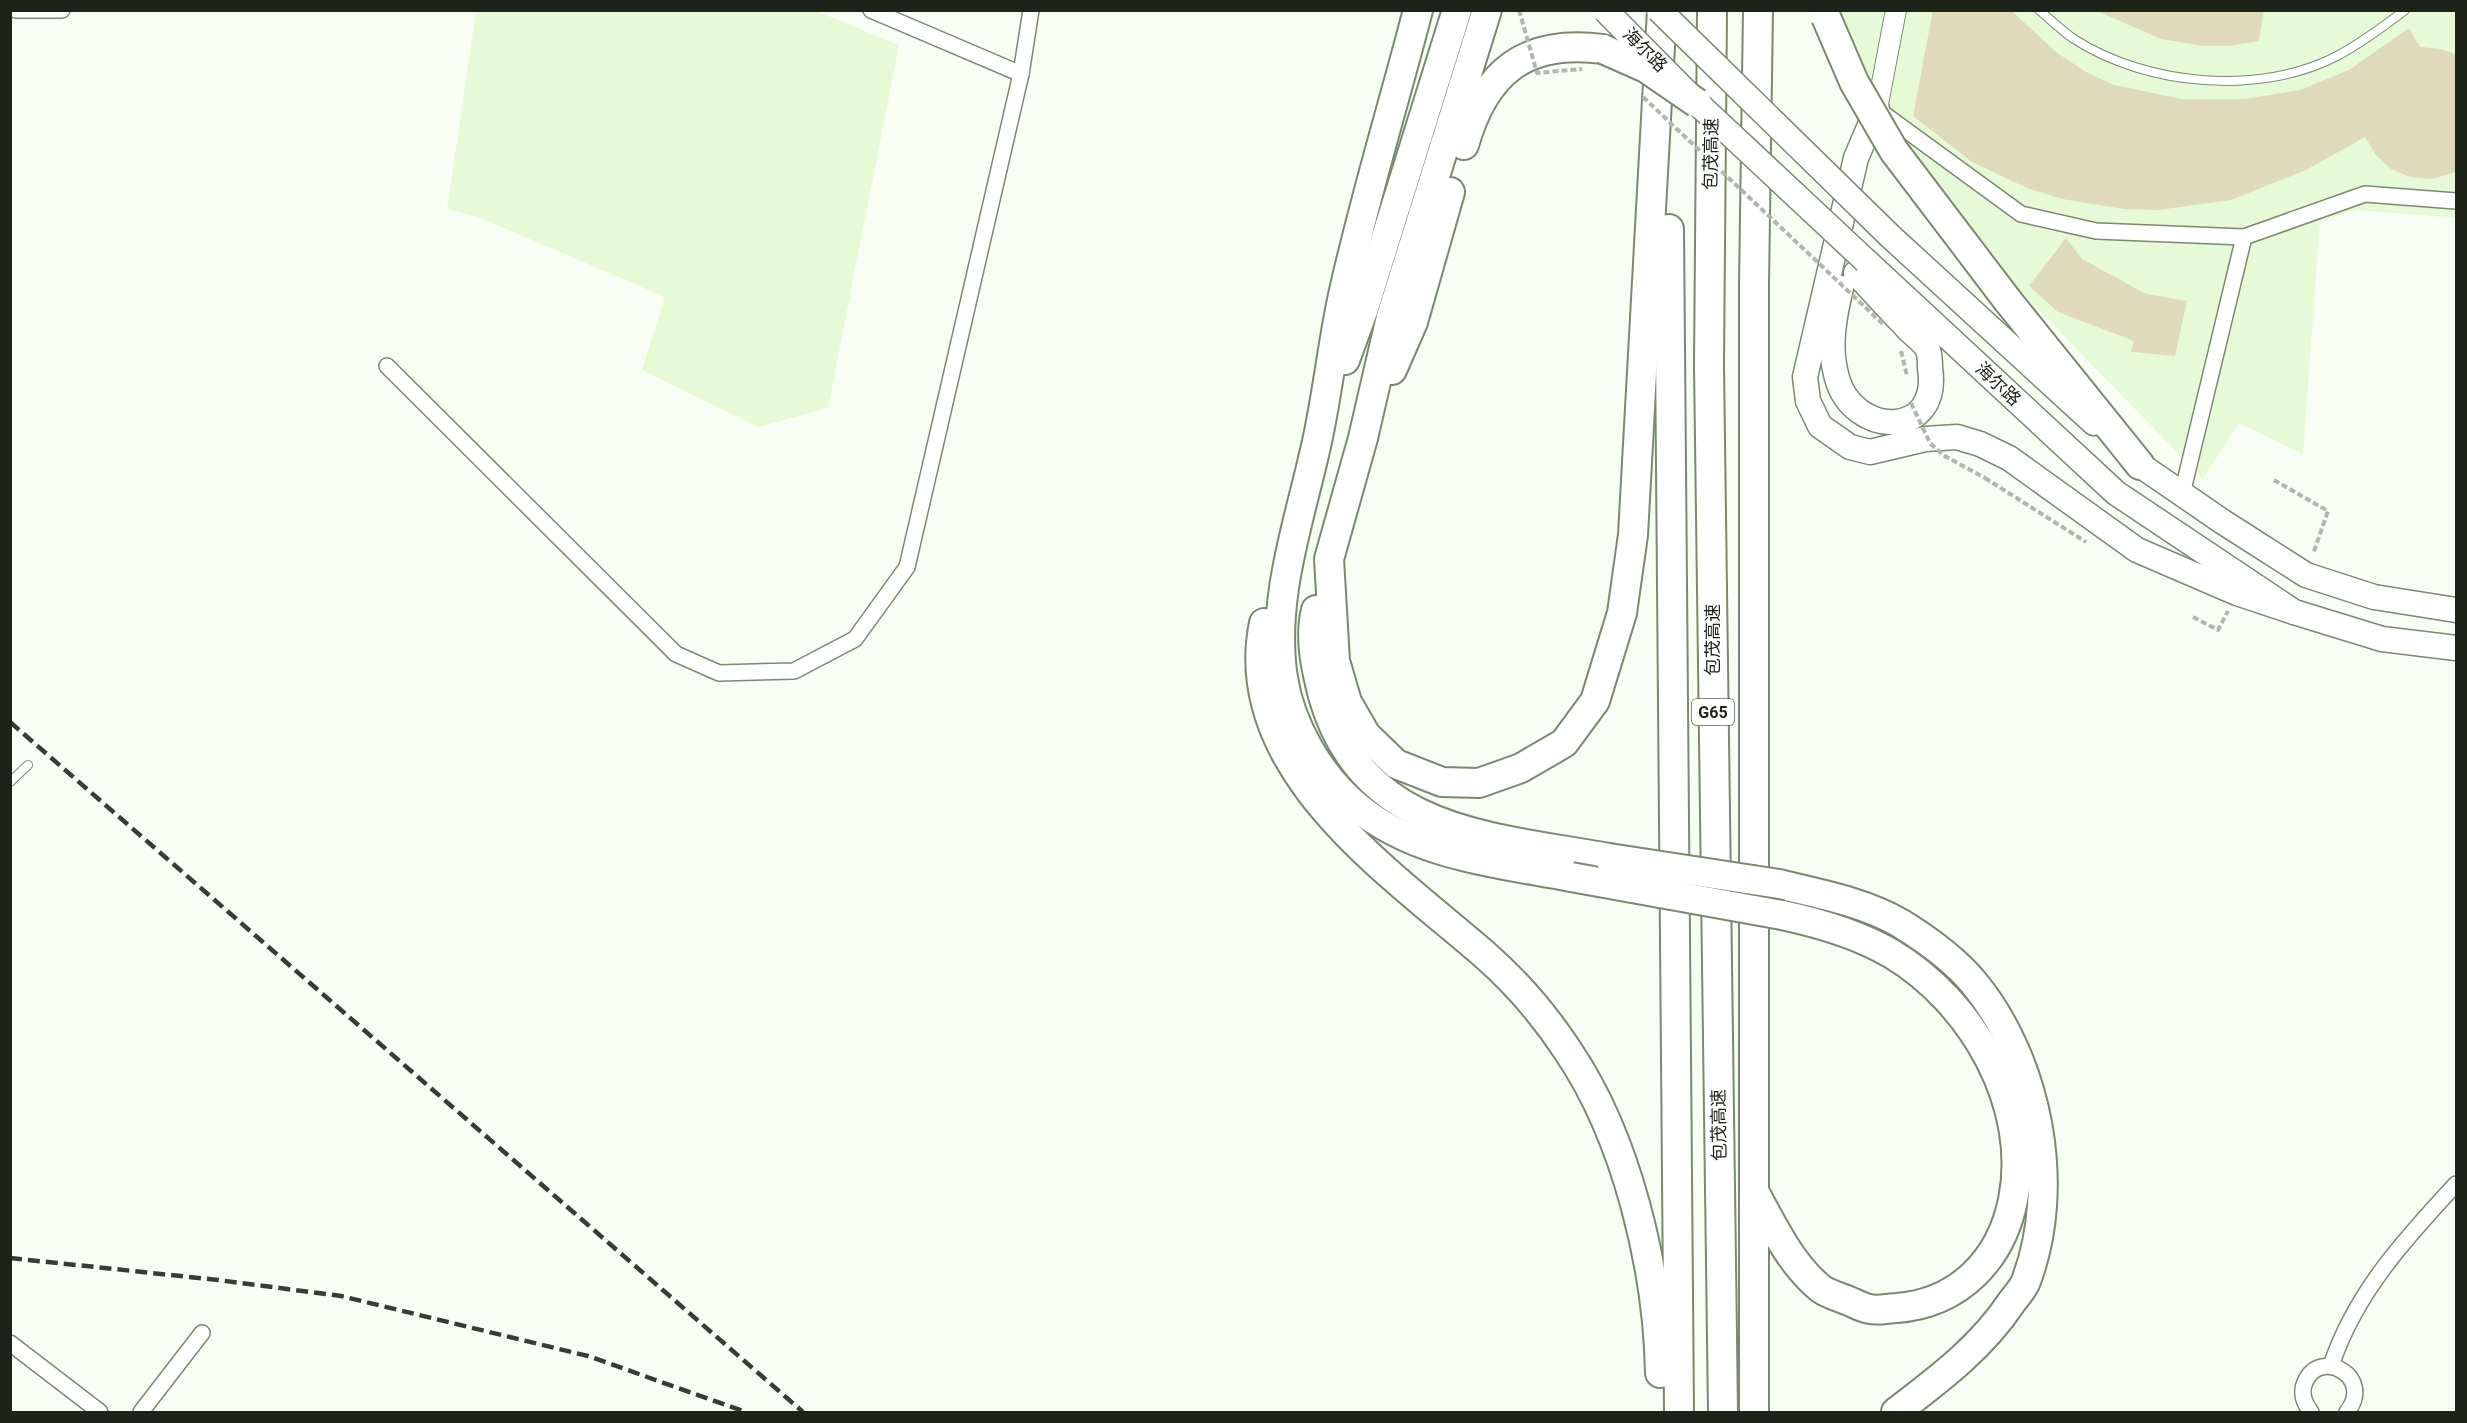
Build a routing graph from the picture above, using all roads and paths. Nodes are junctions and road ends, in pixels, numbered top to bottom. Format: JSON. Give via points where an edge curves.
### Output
{"nodes":[{"id":1,"x":16,"y":10,"type":"edge"},
{"id":2,"x":62,"y":10,"type":"edge"},
{"id":3,"x":871,"y":10,"type":"edge"},
{"id":4,"x":1031,"y":10,"type":"edge"},
{"id":5,"x":1418,"y":10,"type":"edge"},
{"id":6,"x":1457,"y":10,"type":"edge"},
{"id":7,"x":1487,"y":10,"type":"edge"},
{"id":8,"x":1519,"y":10,"type":"edge"},
{"id":9,"x":1605,"y":10,"type":"edge"},
{"id":10,"x":1660,"y":10,"type":"edge"},
{"id":11,"x":1671,"y":10,"type":"edge"},
{"id":12,"x":1712,"y":10,"type":"edge"},
{"id":13,"x":1758,"y":10,"type":"edge"},
{"id":14,"x":1896,"y":10,"type":"edge"},
{"id":15,"x":2039,"y":10,"type":"edge"},
{"id":16,"x":2405,"y":10,"type":"edge"},
{"id":17,"x":1825,"y":14,"type":"edge"},
{"id":18,"x":1582,"y":69,"type":"dead end"},
{"id":19,"x":1021,"y":74,"type":"junction"},
{"id":20,"x":1636,"y":90,"type":"dead end"},
{"id":21,"x":1698,"y":103,"type":"junction"},
{"id":22,"x":1877,"y":109,"type":"junction"},
{"id":23,"x":2457,"y":201,"type":"edge"},
{"id":24,"x":2244,"y":237,"type":"junction"},
{"id":25,"x":1861,"y":267,"type":"junction"},
{"id":26,"x":1891,"y":332,"type":"dead end"},
{"id":27,"x":1900,"y":347,"type":"dead end"},
{"id":28,"x":387,"y":366,"type":"dead end"},
{"id":29,"x":1908,"y":383,"type":"dead end"},
{"id":30,"x":1910,"y":393,"type":"dead end"},
{"id":31,"x":1319,"y":432,"type":"junction"},
{"id":32,"x":1363,"y":438,"type":"junction"},
{"id":33,"x":2140,"y":465,"type":"junction"},
{"id":34,"x":1985,"y":478,"type":"dead end"},
{"id":35,"x":2274,"y":480,"type":"dead end"},
{"id":36,"x":2182,"y":494,"type":"junction"},
{"id":37,"x":1291,"y":547,"type":"junction"},
{"id":38,"x":1329,"y":559,"type":"junction"},
{"id":39,"x":2306,"y":575,"type":"junction"},
{"id":40,"x":2237,"y":593,"type":"junction"},
{"id":41,"x":2453,"y":608,"type":"edge"},
{"id":42,"x":2294,"y":612,"type":"junction"},
{"id":43,"x":2193,"y":617,"type":"dead end"},
{"id":44,"x":2432,"y":646,"type":"junction"},
{"id":45,"x":2457,"y":648,"type":"edge"},
{"id":46,"x":2457,"y":654,"type":"edge"},
{"id":47,"x":28,"y":765,"type":"dead end"},
{"id":48,"x":10,"y":782,"type":"edge"},
{"id":49,"x":2457,"y":1184,"type":"edge"},
{"id":50,"x":1754,"y":1191,"type":"junction"},
{"id":51,"x":202,"y":1333,"type":"dead end"},
{"id":52,"x":10,"y":1343,"type":"edge"},
{"id":53,"x":2331,"y":1366,"type":"junction"},
{"id":54,"x":2304,"y":1410,"type":"edge"},
{"id":55,"x":100,"y":1413,"type":"edge"},
{"id":56,"x":141,"y":1413,"type":"edge"},
{"id":57,"x":1661,"y":1413,"type":"edge"},
{"id":58,"x":1678,"y":1413,"type":"edge"},
{"id":59,"x":1723,"y":1413,"type":"edge"},
{"id":60,"x":1754,"y":1413,"type":"edge"},
{"id":61,"x":1896,"y":1413,"type":"edge"},
{"id":62,"x":2347,"y":1413,"type":"edge"}],
"edges":[{"from":1,"to":2,"type":"street"},
{"from":3,"to":19,"type":"street"},
{"from":4,"to":19,"type":"street"},
{"from":5,"to":31,"type":"highway","via":[[1342,299]]},
{"from":6,"to":31,"type":"highway","via":[[1363,311]]},
{"from":7,"to":32,"type":"highway","via":[[1391,316]]},
{"from":8,"to":18,"type":"path","bridge":true,"via":[[1537,72]]},
{"from":9,"to":21,"type":"main road","name":"海尔路","bridge":true},
{"from":10,"to":33,"type":"main road","name":"海尔路","bridge":true,"via":[[1890,236]]},
{"from":10,"to":38,"type":"highway","via":[[1633,535],[1622,613],[1595,700],[1564,743],[1521,768],[1479,783],[1442,782],[1396,764],[1366,735],[1347,702],[1335,661]]},
{"from":11,"to":58,"type":"highway","number":"G65","via":[[1669,333]]},
{"from":12,"to":59,"type":"highway","name":"包茂高速","number":"G65","via":[[1709,365]]},
{"from":13,"to":50,"type":"highway","via":[[1754,284]]},
{"from":14,"to":22,"type":"street"},
{"from":15,"to":16,"type":"lane","via":[[2075,40],[2128,64],[2184,79],[2237,82],[2287,73],[2335,57]]},
{"from":17,"to":33,"type":"highway","bridge":true,"via":[[1854,82],[1894,151]]},
{"from":19,"to":28,"type":"street","via":[[907,567],[855,639],[794,671],[719,673],[676,654]]},
{"from":20,"to":26,"type":"path","bridge":true},
{"from":21,"to":25,"type":"main road","name":"海尔路","bridge":true,"via":[[1790,189]]},
{"from":21,"to":32,"type":"highway","bridge":true,"via":[[1646,69],[1603,49],[1573,45],[1522,58],[1498,76],[1468,130],[1413,322]]},
{"from":22,"to":24,"type":"street","via":[[2021,214],[2096,231]]},
{"from":22,"to":25,"type":"main road","via":[[1870,167],[1835,312],[1832,351],[1837,380],[1853,407],[1882,423],[1910,420],[1926,405],[1932,380],[1928,349]]},
{"from":22,"to":40,"type":"main road","via":[[1856,158],[1805,377],[1808,401],[1820,426],[1850,447],[1869,452],[1925,439],[1957,437],[1980,444],[2009,458],[2137,550]]},
{"from":23,"to":24,"type":"street","via":[[2365,194]]},
{"from":24,"to":36,"type":"street"},
{"from":25,"to":42,"type":"main road","name":"海尔路","via":[[2116,493]]},
{"from":27,"to":29,"type":"path"},
{"from":30,"to":34,"type":"path","bridge":true,"via":[[1930,443],[1943,455]]},
{"from":31,"to":37,"type":"highway"},
{"from":32,"to":38,"type":"highway"},
{"from":33,"to":36,"type":"main road","name":"海尔路"},
{"from":35,"to":39,"type":"path","via":[[2328,511]]},
{"from":36,"to":39,"type":"main road","name":"海尔路"},
{"from":37,"to":50,"type":"highway","bridge":true,"via":[[1280,627],[1283,678],[1291,712],[1324,771],[1354,805],[1383,827],[1428,847],[1814,922],[1892,954],[1948,998],[1973,1032],[1998,1075],[2013,1123],[2017,1164],[2013,1200],[2000,1238],[1980,1271],[1951,1294],[1917,1306],[1871,1310],[1821,1289],[1782,1245]]},
{"from":37,"to":57,"type":"highway","via":[[1263,625],[1261,681],[1288,758],[1335,821],[1531,1001],[1597,1099],[1620,1155],[1650,1263],[1660,1352]]},
{"from":38,"to":61,"type":"highway","bridge":true,"via":[[1314,618],[1314,663],[1327,710],[1346,747],[1376,783],[1402,805],[1437,823],[1485,836],[1779,884],[1863,906],[1899,923],[1940,951],[1974,983],[1999,1021],[2037,1114],[2042,1214],[2026,1282],[1993,1330]]},
{"from":39,"to":41,"type":"main road","name":"海尔路","via":[[2374,597]]},
{"from":40,"to":42,"type":"main road"},
{"from":40,"to":43,"type":"path","via":[[2218,630]]},
{"from":42,"to":44,"type":"main road","name":"海尔路","via":[[2382,639]]},
{"from":44,"to":45,"type":"main road","name":"海尔路"},
{"from":44,"to":46,"type":"main road"},
{"from":47,"to":48,"type":"lane"},
{"from":49,"to":53,"type":"street","via":[[2398,1247],[2359,1304],[2341,1336]]},
{"from":50,"to":60,"type":"highway"},
{"from":51,"to":56,"type":"street"},
{"from":52,"to":55,"type":"street"},
{"from":53,"to":54,"type":"street","via":[[2308,1377],[2302,1394]]},
{"from":53,"to":62,"type":"street","via":[[2346,1372],[2355,1388],[2355,1398]]}]}
